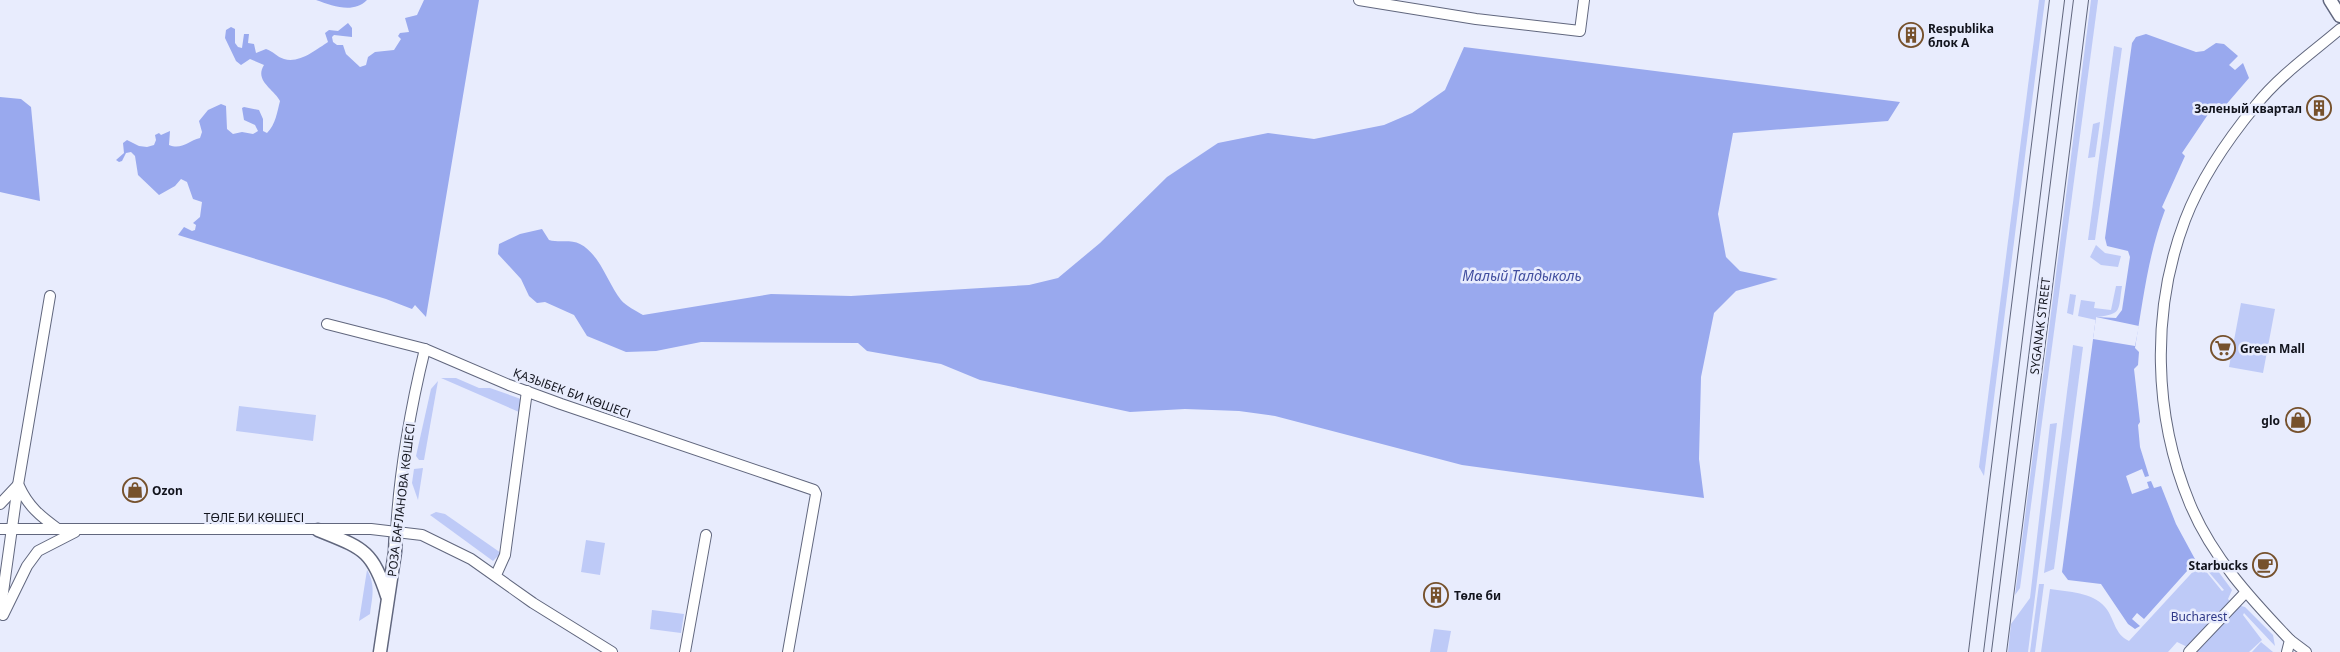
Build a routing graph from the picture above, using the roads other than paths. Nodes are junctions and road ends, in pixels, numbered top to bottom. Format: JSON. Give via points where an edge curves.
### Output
{"nodes":[{"id":1,"x":1360,"y":0,"type":"edge"},
{"id":2,"x":1584,"y":0,"type":"edge"},
{"id":3,"x":2057,"y":0,"type":"edge"},
{"id":4,"x":2081,"y":0,"type":"edge"},
{"id":5,"x":2330,"y":0,"type":"edge"},
{"id":6,"x":2340,"y":16,"type":"edge"},
{"id":7,"x":2340,"y":29,"type":"edge"},
{"id":8,"x":50,"y":296,"type":"dead end"},
{"id":9,"x":327,"y":324,"type":"dead end"},
{"id":10,"x":425,"y":349,"type":"junction"},
{"id":11,"x":527,"y":391,"type":"junction"},
{"id":12,"x":18,"y":485,"type":"junction"},
{"id":13,"x":0,"y":504,"type":"edge"},
{"id":14,"x":0,"y":529,"type":"edge"},
{"id":15,"x":12,"y":530,"type":"junction"},
{"id":16,"x":58,"y":530,"type":"junction"},
{"id":17,"x":78,"y":530,"type":"junction"},
{"id":18,"x":318,"y":530,"type":"junction"},
{"id":19,"x":396,"y":532,"type":"junction"},
{"id":20,"x":706,"y":535,"type":"dead end"},
{"id":21,"x":496,"y":575,"type":"junction"},
{"id":22,"x":2245,"y":593,"type":"junction"},
{"id":23,"x":388,"y":600,"type":"junction"},
{"id":24,"x":0,"y":614,"type":"edge"},
{"id":25,"x":0,"y":620,"type":"edge"},
{"id":26,"x":2290,"y":640,"type":"junction"},
{"id":27,"x":380,"y":652,"type":"edge"},
{"id":28,"x":612,"y":652,"type":"edge"},
{"id":29,"x":685,"y":652,"type":"edge"},
{"id":30,"x":788,"y":652,"type":"edge"},
{"id":31,"x":1976,"y":652,"type":"edge"},
{"id":32,"x":1999,"y":652,"type":"edge"},
{"id":33,"x":2189,"y":652,"type":"edge"},
{"id":34,"x":2287,"y":652,"type":"edge"},
{"id":35,"x":2306,"y":652,"type":"edge"}],
"edges":[{"from":1,"to":2,"type":"street","via":[[1476,19],[1580,31]]},
{"from":3,"to":31,"type":"main road","name":"SYGANAK STREET"},
{"from":4,"to":32,"type":"main road","name":"SYGANAK STREET"},
{"from":5,"to":6,"type":"street"},
{"from":7,"to":22,"type":"street","via":[[2293,68],[2258,103],[2228,141],[2202,182],[2185,219],[2165,292],[2161,373],[2164,407],[2178,472],[2190,505],[2207,536]]},
{"from":8,"to":12,"type":"street"},
{"from":9,"to":10,"type":"street","name":"ҚАЗЫБЕК БИ КӨШЕСІ"},
{"from":10,"to":11,"type":"street","name":"ҚАЗЫБЕК БИ КӨШЕСІ"},
{"from":10,"to":19,"type":"street","name":"РОЗА БАҒЛАНОВА КӨШЕСІ","via":[[415,390]]},
{"from":11,"to":21,"type":"street","via":[[505,555]]},
{"from":11,"to":30,"type":"street","name":"ҚАЗЫБЕК БИ КӨШЕСІ","via":[[809,488],[816,494]]},
{"from":12,"to":13,"type":"street"},
{"from":12,"to":15,"type":"street"},
{"from":12,"to":16,"type":"street","via":[[26,502]]},
{"from":14,"to":15,"type":"street","name":"ТӨЛЕ БИ КӨШЕСІ"},
{"from":15,"to":16,"type":"street","name":"ТӨЛЕ БИ КӨШЕСІ"},
{"from":15,"to":24,"type":"street"},
{"from":16,"to":17,"type":"street","name":"ТӨЛЕ БИ КӨШЕСІ"},
{"from":17,"to":18,"type":"street","name":"ТӨЛЕ БИ КӨШЕСІ"},
{"from":17,"to":25,"type":"street","via":[[38,551]]},
{"from":18,"to":19,"type":"street","name":"ТӨЛЕ БИ КӨШЕСІ"},
{"from":18,"to":23,"type":"street","via":[[367,554],[378,569]]},
{"from":19,"to":21,"type":"street","name":"ТӨЛЕ БИ КӨШЕСІ","via":[[422,535]]},
{"from":19,"to":23,"type":"street","name":"РОЗА БАҒЛАНОВА КӨШЕСІ"},
{"from":20,"to":29,"type":"street"},
{"from":21,"to":28,"type":"street","name":"ТӨЛЕ БИ КӨШЕСІ","via":[[533,603]]},
{"from":22,"to":26,"type":"street"},
{"from":22,"to":33,"type":"street"},
{"from":23,"to":27,"type":"street","name":"РОЗА БАҒЛАНОВА КӨШЕСІ"},
{"from":26,"to":34,"type":"street"},
{"from":26,"to":35,"type":"street"}]}
